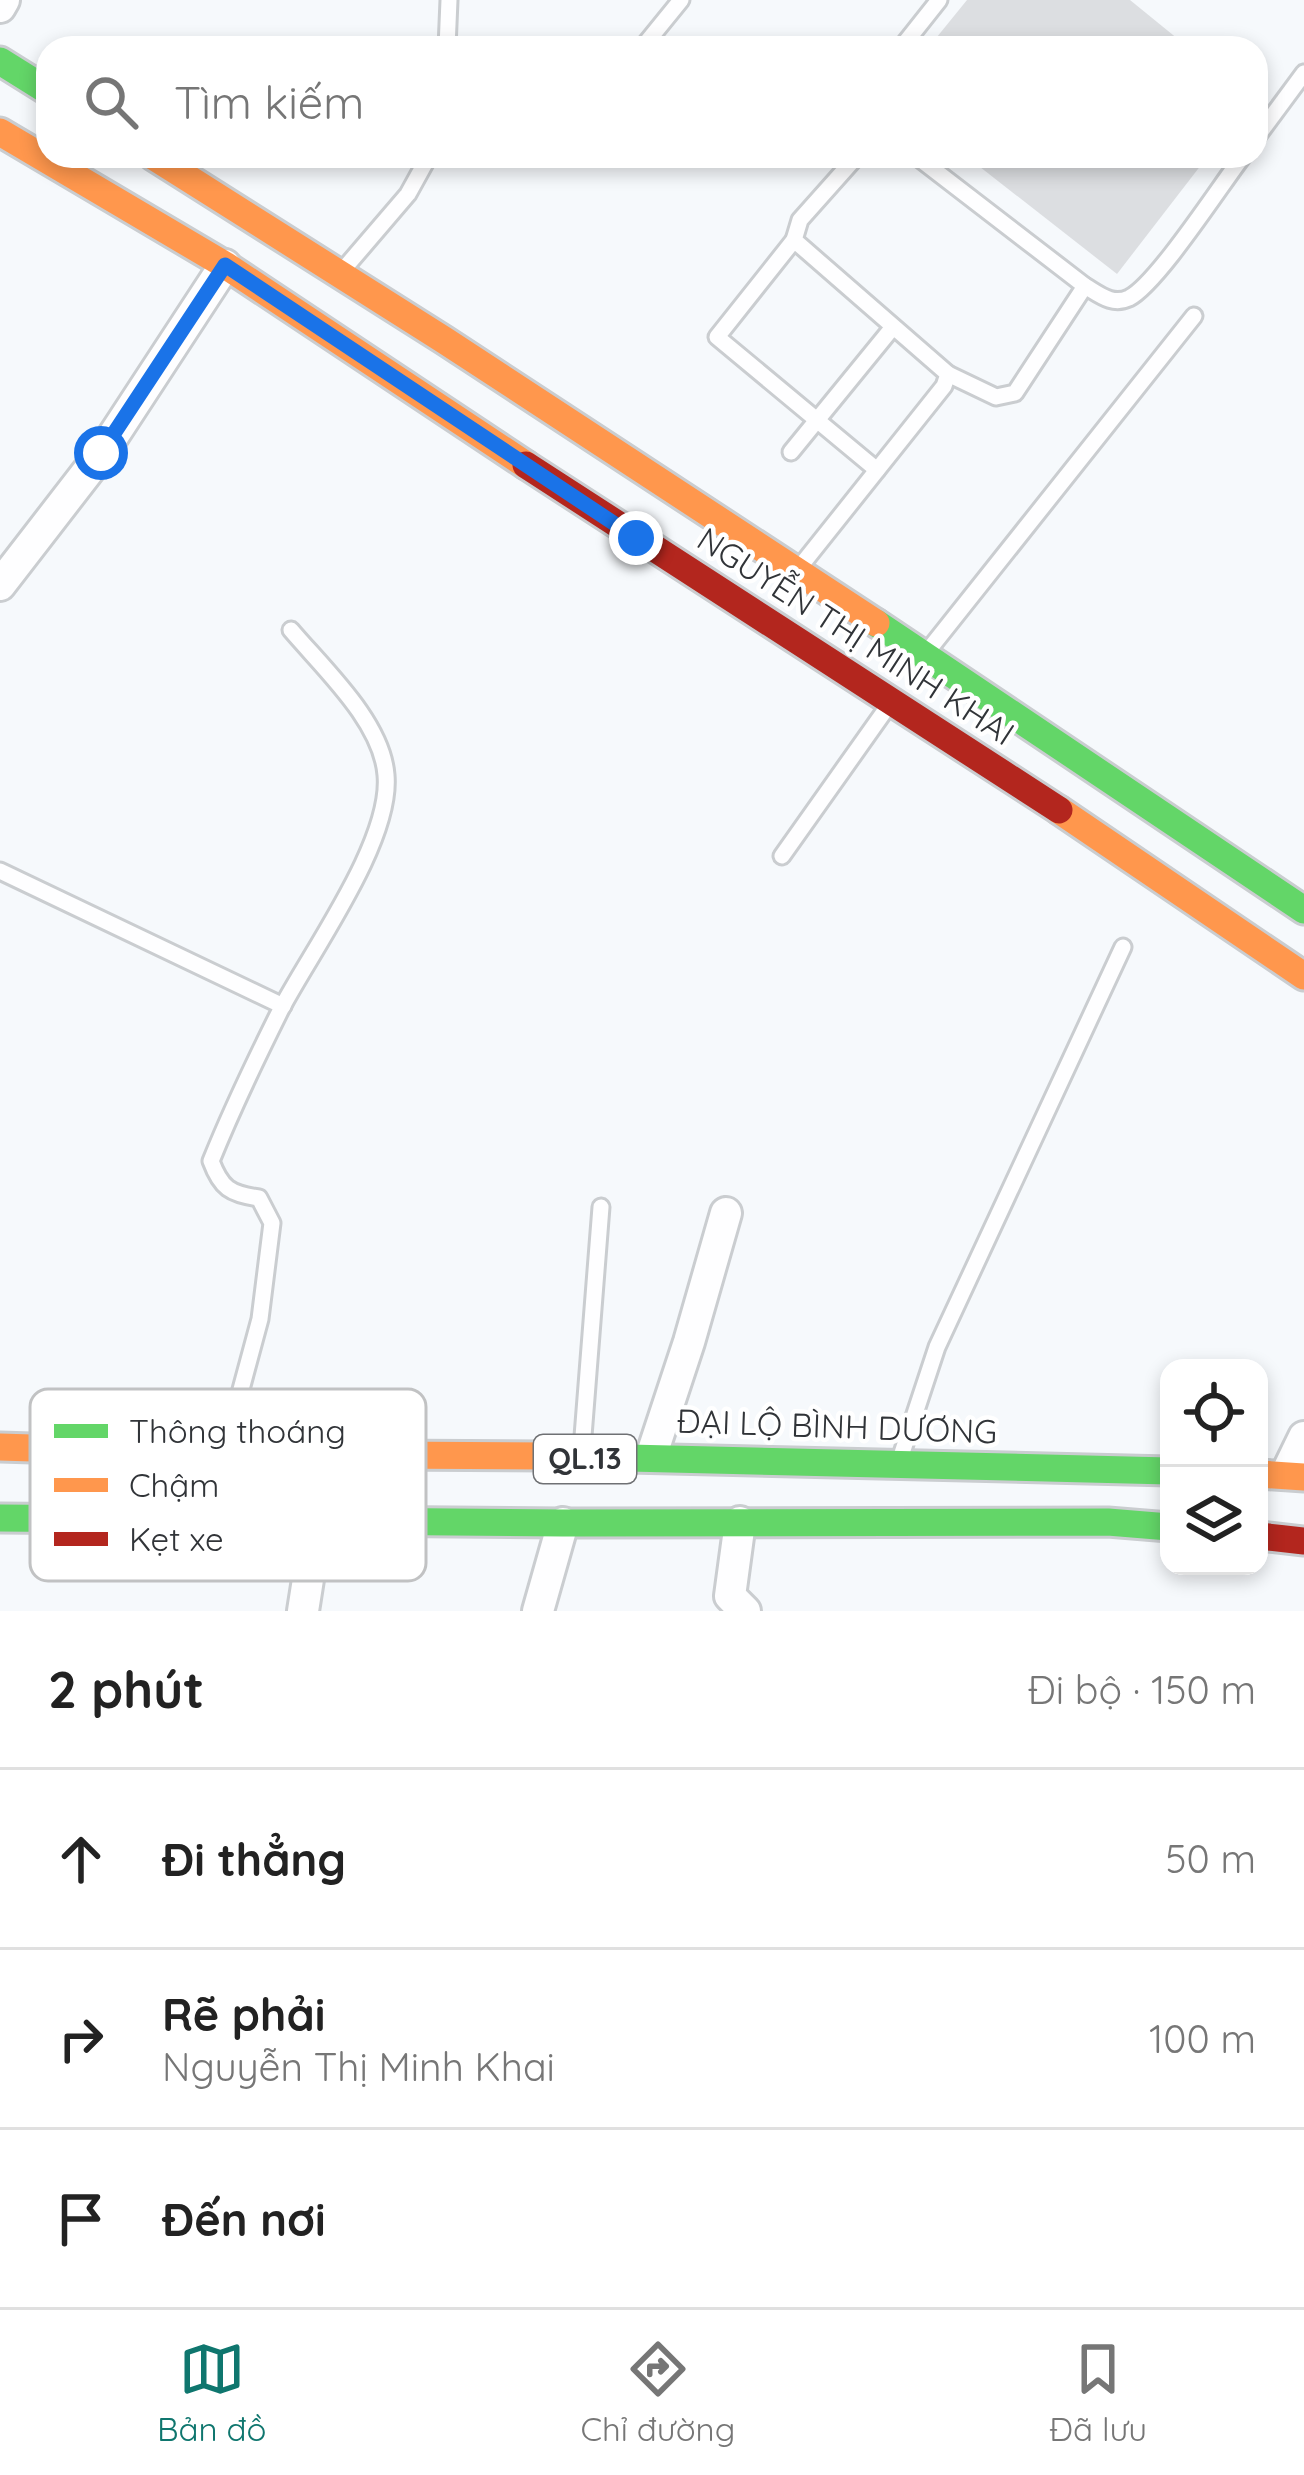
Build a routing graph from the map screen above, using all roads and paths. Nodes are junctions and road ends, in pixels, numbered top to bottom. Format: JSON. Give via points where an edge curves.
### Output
{"nodes":[{"id":1,"x":449,"y":0,"type":"edge"},
{"id":2,"x":681,"y":0,"type":"edge"},
{"id":3,"x":939,"y":0,"type":"edge"},
{"id":4,"x":448,"y":36,"type":"edge"},
{"id":5,"x":652,"y":36,"type":"edge"},
{"id":6,"x":911,"y":36,"type":"edge"},
{"id":7,"x":0,"y":61,"type":"edge"},
{"id":8,"x":1304,"y":74,"type":"edge"},
{"id":9,"x":36,"y":84,"type":"edge"},
{"id":10,"x":1268,"y":122,"type":"edge"},
{"id":11,"x":0,"y":133,"type":"edge"},
{"id":12,"x":36,"y":154,"type":"edge"},
{"id":13,"x":60,"y":168,"type":"edge"},
{"id":14,"x":172,"y":168,"type":"edge"},
{"id":15,"x":422,"y":168,"type":"edge"},
{"id":16,"x":846,"y":168,"type":"edge"},
{"id":17,"x":932,"y":168,"type":"edge"},
{"id":18,"x":1234,"y":168,"type":"edge"},
{"id":19,"x":794,"y":240,"type":"junction"},
{"id":20,"x":225,"y":265,"type":"junction"},
{"id":21,"x":341,"y":273,"type":"junction"},
{"id":22,"x":1085,"y":286,"type":"junction"},
{"id":23,"x":1194,"y":316,"type":"dead end"},
{"id":24,"x":893,"y":327,"type":"junction"},
{"id":25,"x":948,"y":374,"type":"junction"},
{"id":26,"x":816,"y":421,"type":"junction"},
{"id":27,"x":791,"y":452,"type":"dead end"},
{"id":28,"x":877,"y":470,"type":"junction"},
{"id":29,"x":0,"y":585,"type":"edge"},
{"id":30,"x":779,"y":594,"type":"junction"},
{"id":31,"x":290,"y":630,"type":"dead end"},
{"id":32,"x":909,"y":678,"type":"junction"},
{"id":33,"x":782,"y":856,"type":"dead end"},
{"id":34,"x":0,"y":871,"type":"edge"},
{"id":35,"x":1304,"y":910,"type":"edge"},
{"id":36,"x":1123,"y":947,"type":"dead end"},
{"id":37,"x":1304,"y":976,"type":"edge"},
{"id":38,"x":283,"y":1006,"type":"junction"},
{"id":39,"x":601,"y":1207,"type":"dead end"},
{"id":40,"x":726,"y":1214,"type":"dead end"},
{"id":41,"x":241,"y":1389,"type":"edge"},
{"id":42,"x":1304,"y":1437,"type":"edge"},
{"id":43,"x":0,"y":1447,"type":"edge"},
{"id":44,"x":30,"y":1448,"type":"edge"},
{"id":45,"x":651,"y":1457,"type":"junction"},
{"id":46,"x":898,"y":1464,"type":"junction"},
{"id":47,"x":1160,"y":1471,"type":"edge"},
{"id":48,"x":426,"y":1475,"type":"edge"},
{"id":49,"x":1283,"y":1475,"type":"edge"},
{"id":50,"x":572,"y":1491,"type":"junction"},
{"id":51,"x":426,"y":1509,"type":"edge"},
{"id":52,"x":0,"y":1518,"type":"edge"},
{"id":53,"x":30,"y":1518,"type":"edge"},
{"id":54,"x":740,"y":1522,"type":"junction"},
{"id":55,"x":1160,"y":1527,"type":"edge"},
{"id":56,"x":1268,"y":1537,"type":"edge"},
{"id":57,"x":1304,"y":1540,"type":"edge"},
{"id":58,"x":307,"y":1581,"type":"edge"},
{"id":59,"x":303,"y":1611,"type":"edge"},
{"id":60,"x":538,"y":1611,"type":"edge"},
{"id":61,"x":745,"y":1611,"type":"edge"}],
"edges":[{"from":1,"to":4,"type":"lane"},
{"from":2,"to":5,"type":"lane"},
{"from":3,"to":6,"type":"lane"},
{"from":7,"to":9,"type":"main road"},
{"from":8,"to":10,"type":"lane"},
{"from":11,"to":12,"type":"main road","name":"NGUYỄN THỊ MINH KHAI"},
{"from":13,"to":20,"type":"main road","name":"NGUYỄN THỊ MINH KHAI"},
{"from":14,"to":21,"type":"main road","name":"NGUYỄN THỊ MINH KHAI"},
{"from":15,"to":21,"type":"lane"},
{"from":16,"to":19,"type":"lane","via":[[800,220]]},
{"from":17,"to":22,"type":"lane"},
{"from":18,"to":22,"type":"lane","via":[[1128,298],[1111,301]]},
{"from":19,"to":24,"type":"lane"},
{"from":19,"to":26,"type":"lane","via":[[717,337]]},
{"from":20,"to":29,"type":"street","via":[[101,453]]},
{"from":20,"to":30,"type":"main road","name":"NGUYỄN THỊ MINH KHAI","via":[[636,538]]},
{"from":21,"to":30,"type":"main road","name":"NGUYỄN THỊ MINH KHAI"},
{"from":22,"to":25,"type":"lane","via":[[1015,392],[996,397]]},
{"from":23,"to":32,"type":"lane"},
{"from":24,"to":25,"type":"lane"},
{"from":24,"to":26,"type":"lane"},
{"from":25,"to":28,"type":"lane"},
{"from":26,"to":27,"type":"lane"},
{"from":26,"to":28,"type":"lane"},
{"from":28,"to":30,"type":"lane"},
{"from":30,"to":32,"type":"main road","name":"NGUYỄN THỊ MINH KHAI"},
{"from":30,"to":32,"type":"main road","name":"NGUYỄN THỊ MINH KHAI"},
{"from":31,"to":38,"type":"lane","via":[[358,710],[386,772],[372,843]]},
{"from":32,"to":33,"type":"lane"},
{"from":32,"to":35,"type":"main road","name":"NGUYỄN THỊ MINH KHAI"},
{"from":32,"to":37,"type":"main road","name":"NGUYỄN THỊ MINH KHAI","via":[[991,764]]},
{"from":34,"to":38,"type":"lane"},
{"from":36,"to":46,"type":"lane","via":[[937,1347]]},
{"from":38,"to":41,"type":"lane","via":[[211,1161],[220,1183],[259,1198],[272,1223]]},
{"from":39,"to":50,"type":"lane"},
{"from":40,"to":45,"type":"street"},
{"from":42,"to":49,"type":"street"},
{"from":43,"to":44,"type":"main road","name":"ĐẠI LỘ BÌNH DƯƠNG","number":"QL.13"},
{"from":45,"to":46,"type":"main road","name":"ĐẠI LỘ BÌNH DƯƠNG","number":"QL.13"},
{"from":45,"to":50,"type":"main road","name":"ĐẠI LỘ BÌNH DƯƠNG","number":"QL.13"},
{"from":46,"to":47,"type":"main road","name":"ĐẠI LỘ BÌNH DƯƠNG","number":"QL.13"},
{"from":48,"to":50,"type":"main road","name":"ĐẠI LỘ BÌNH DƯƠNG","number":"QL.13"},
{"from":50,"to":51,"type":"main road","name":"ĐẠI LỘ BÌNH DƯƠNG","number":"QL.13"},
{"from":50,"to":54,"type":"main road","name":"ĐẠI LỘ BÌNH DƯƠNG","number":"QL.13"},
{"from":50,"to":60,"type":"street"},
{"from":52,"to":53,"type":"main road","name":"ĐẠI LỘ BÌNH DƯƠNG","number":"QL.13"},
{"from":54,"to":55,"type":"main road","name":"ĐẠI LỘ BÌNH DƯƠNG","number":"QL.13"},
{"from":54,"to":61,"type":"street","via":[[730,1596]]},
{"from":56,"to":57,"type":"main road"},
{"from":58,"to":59,"type":"street"}]}
